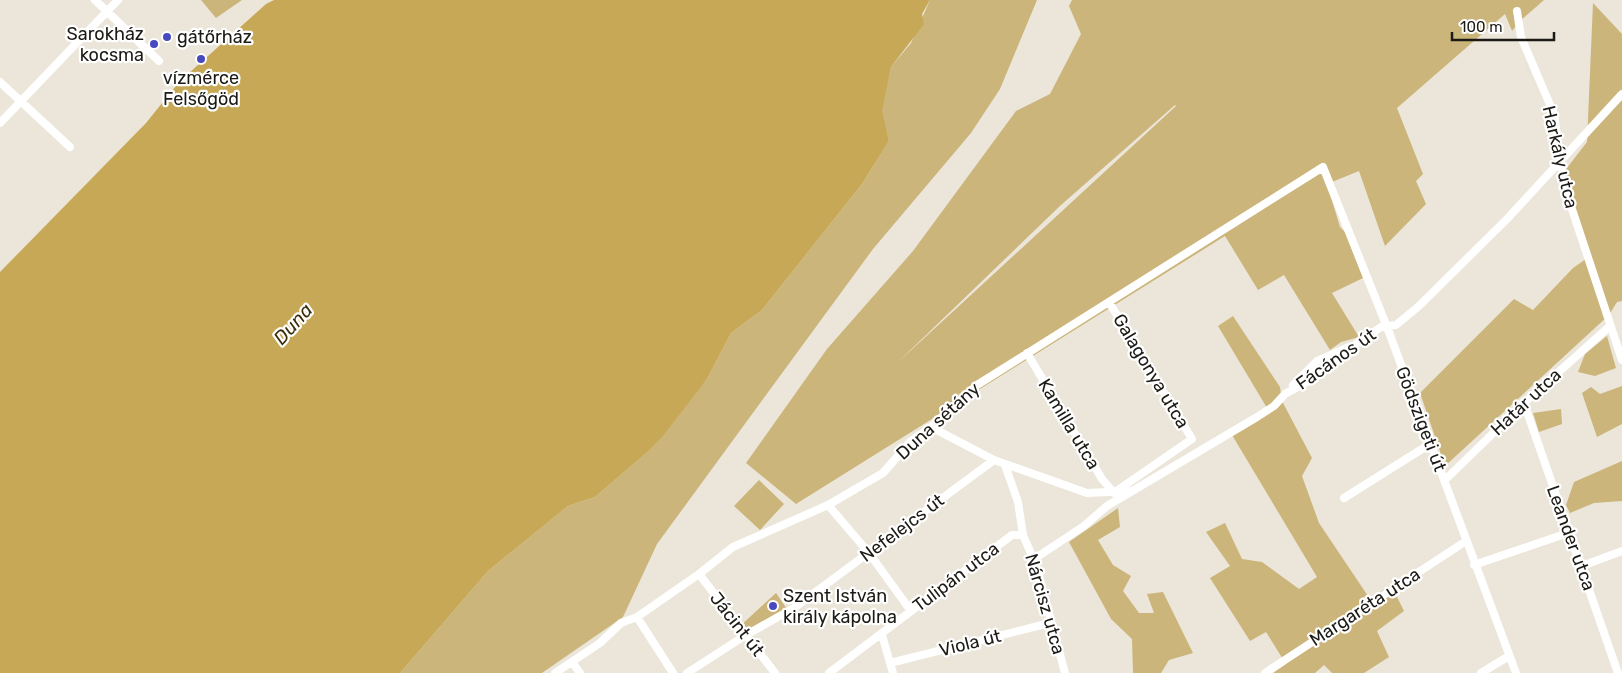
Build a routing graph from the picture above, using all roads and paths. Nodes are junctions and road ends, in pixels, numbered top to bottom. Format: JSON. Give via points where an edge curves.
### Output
{"nodes":[{"id":1,"x":94,"y":0,"type":"edge"},
{"id":2,"x":118,"y":0,"type":"edge"},
{"id":3,"x":106,"y":11,"type":"junction"},
{"id":4,"x":1517,"y":11,"type":"dead end"},
{"id":5,"x":159,"y":61,"type":"dead end"},
{"id":6,"x":0,"y":82,"type":"edge"},
{"id":7,"x":1622,"y":94,"type":"edge"},
{"id":8,"x":21,"y":102,"type":"junction"},
{"id":9,"x":0,"y":123,"type":"edge"},
{"id":10,"x":70,"y":148,"type":"dead end"},
{"id":11,"x":1559,"y":163,"type":"junction"},
{"id":12,"x":1323,"y":167,"type":"joint"},
{"id":13,"x":1109,"y":302,"type":"junction"},
{"id":14,"x":1610,"y":326,"type":"junction"},
{"id":15,"x":1387,"y":327,"type":"junction"},
{"id":16,"x":1353,"y":346,"type":"junction"},
{"id":17,"x":1026,"y":354,"type":"junction"},
{"id":18,"x":1622,"y":360,"type":"edge"},
{"id":19,"x":1285,"y":394,"type":"junction"},
{"id":20,"x":1524,"y":402,"type":"junction"},
{"id":21,"x":931,"y":427,"type":"junction"},
{"id":22,"x":1430,"y":444,"type":"junction"},
{"id":23,"x":994,"y":460,"type":"junction"},
{"id":24,"x":1005,"y":464,"type":"junction"},
{"id":25,"x":1445,"y":480,"type":"junction"},
{"id":26,"x":1133,"y":491,"type":"junction"},
{"id":27,"x":1114,"y":492,"type":"junction"},
{"id":28,"x":1344,"y":498,"type":"dead end"},
{"id":29,"x":828,"y":505,"type":"junction"},
{"id":30,"x":1107,"y":506,"type":"junction"},
{"id":31,"x":1568,"y":533,"type":"junction"},
{"id":32,"x":1012,"y":535,"type":"joint"},
{"id":33,"x":1023,"y":535,"type":"junction"},
{"id":34,"x":1466,"y":541,"type":"junction"},
{"id":35,"x":1622,"y":551,"type":"edge"},
{"id":36,"x":869,"y":554,"type":"junction"},
{"id":37,"x":1034,"y":559,"type":"junction"},
{"id":38,"x":1474,"y":565,"type":"junction"},
{"id":39,"x":1582,"y":566,"type":"junction"},
{"id":40,"x":699,"y":574,"type":"junction"},
{"id":41,"x":911,"y":611,"type":"junction"},
{"id":42,"x":637,"y":617,"type":"junction"},
{"id":43,"x":1050,"y":623,"type":"junction"},
{"id":44,"x":882,"y":634,"type":"junction"},
{"id":45,"x":746,"y":635,"type":"junction"},
{"id":46,"x":1508,"y":656,"type":"junction"},
{"id":47,"x":572,"y":662,"type":"junction"},
{"id":48,"x":890,"y":663,"type":"junction"},
{"id":49,"x":555,"y":673,"type":"edge"},
{"id":50,"x":580,"y":673,"type":"edge"},
{"id":51,"x":673,"y":673,"type":"edge"},
{"id":52,"x":687,"y":673,"type":"edge"},
{"id":53,"x":775,"y":673,"type":"edge"},
{"id":54,"x":829,"y":673,"type":"edge"},
{"id":55,"x":893,"y":673,"type":"edge"},
{"id":56,"x":1065,"y":673,"type":"edge"},
{"id":57,"x":1265,"y":673,"type":"edge"},
{"id":58,"x":1481,"y":673,"type":"edge"},
{"id":59,"x":1516,"y":673,"type":"edge"},
{"id":60,"x":1618,"y":673,"type":"edge"}],
"edges":[{"from":1,"to":3,"type":"street"},
{"from":2,"to":3,"type":"street"},
{"from":3,"to":5,"type":"street"},
{"from":3,"to":8,"type":"street"},
{"from":4,"to":11,"type":"street","name":"Harkály utca","via":[[1521,37],[1554,114]]},
{"from":6,"to":8,"type":"street"},
{"from":7,"to":11,"type":"street","name":"Fácános út"},
{"from":8,"to":9,"type":"street"},
{"from":8,"to":10,"type":"street"},
{"from":11,"to":14,"type":"street","name":"Harkály utca"},
{"from":11,"to":15,"type":"street","name":"Fácános út","via":[[1419,306],[1396,325]]},
{"from":12,"to":13,"type":"street","name":"Duna sétány"},
{"from":12,"to":15,"type":"street","name":"Gödszigeti út"},
{"from":13,"to":17,"type":"street","name":"Duna sétány"},
{"from":13,"to":27,"type":"street","name":"Galagonya utca","via":[[1192,439]]},
{"from":14,"to":18,"type":"street","name":"Harkály utca"},
{"from":14,"to":20,"type":"street","name":"Határ utca"},
{"from":15,"to":16,"type":"street","name":"Fácános út","via":[[1381,327]]},
{"from":15,"to":22,"type":"street","name":"Gödszigeti út"},
{"from":16,"to":19,"type":"street","name":"Fácános út","via":[[1316,377]]},
{"from":16,"to":19,"type":"street","via":[[1317,361]]},
{"from":17,"to":21,"type":"street","name":"Duna sétány","via":[[977,385]]},
{"from":17,"to":27,"type":"street","name":"Kamilla utca","via":[[1102,480]]},
{"from":19,"to":26,"type":"street","name":"Fácános út","via":[[1257,417]]},
{"from":20,"to":25,"type":"street","name":"Határ utca"},
{"from":20,"to":31,"type":"street","name":"Leander utca"},
{"from":21,"to":23,"type":"street"},
{"from":21,"to":29,"type":"street","name":"Duna sétány","via":[[911,441],[883,473]]},
{"from":22,"to":25,"type":"street","name":"Gödszigeti út"},
{"from":22,"to":28,"type":"street"},
{"from":23,"to":24,"type":"street"},
{"from":23,"to":36,"type":"street","name":"Nefelejcs út"},
{"from":24,"to":27,"type":"street","via":[[1087,493]]},
{"from":24,"to":33,"type":"street","name":"Nárcisz utca","via":[[1018,502]]},
{"from":25,"to":34,"type":"street","name":"Gödszigeti út"},
{"from":26,"to":27,"type":"street"},
{"from":26,"to":30,"type":"street","name":"Fácános út"},
{"from":27,"to":30,"type":"street"},
{"from":29,"to":36,"type":"street"},
{"from":29,"to":40,"type":"street","name":"Duna sétány","via":[[733,547]]},
{"from":30,"to":37,"type":"street","name":"Fácános út","via":[[1084,526]]},
{"from":31,"to":38,"type":"street"},
{"from":31,"to":39,"type":"street","name":"Leander utca"},
{"from":32,"to":33,"type":"street","name":"Nárcisz utca"},
{"from":32,"to":41,"type":"street","name":"Tulipán utca"},
{"from":33,"to":37,"type":"street","name":"Nárcisz utca"},
{"from":34,"to":38,"type":"street","name":"Gödszigeti út"},
{"from":34,"to":57,"type":"street","name":"Margaréta utca"},
{"from":35,"to":39,"type":"street"},
{"from":36,"to":41,"type":"street"},
{"from":36,"to":45,"type":"street","name":"Nefelejcs út","via":[[794,608]]},
{"from":37,"to":43,"type":"street","name":"Nárcisz utca"},
{"from":38,"to":46,"type":"street","name":"Gödszigeti út","via":[[1495,614]]},
{"from":39,"to":60,"type":"street","name":"Leander utca"},
{"from":40,"to":42,"type":"street","name":"Duna sétány"},
{"from":40,"to":45,"type":"street","name":"Jácint út"},
{"from":41,"to":44,"type":"street","name":"Tulipán utca"},
{"from":42,"to":47,"type":"street","name":"Duna sétány","via":[[621,623],[600,644]]},
{"from":42,"to":51,"type":"street"},
{"from":43,"to":48,"type":"street","name":"Viola út"},
{"from":43,"to":56,"type":"street","name":"Nárcisz utca"},
{"from":44,"to":48,"type":"street"},
{"from":44,"to":54,"type":"street","name":"Tulipán utca"},
{"from":45,"to":52,"type":"street","name":"Nefelejcs út"},
{"from":45,"to":53,"type":"street","name":"Jácint út"},
{"from":46,"to":58,"type":"street"},
{"from":46,"to":59,"type":"street","name":"Gödszigeti út"},
{"from":47,"to":49,"type":"street","name":"Duna sétány"},
{"from":47,"to":50,"type":"street"},
{"from":48,"to":55,"type":"street"}]}
